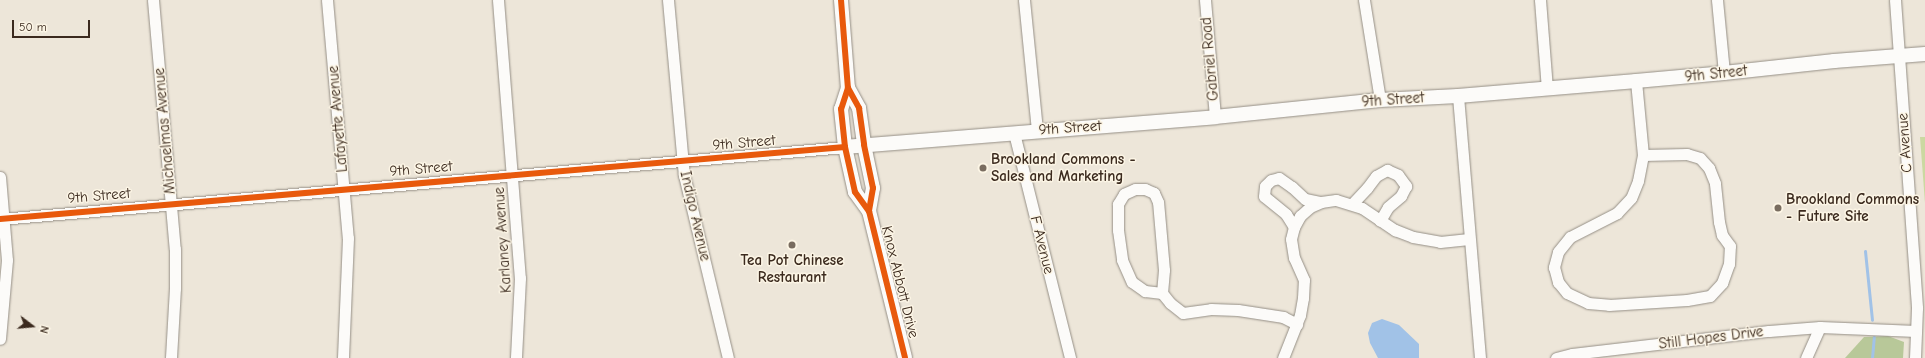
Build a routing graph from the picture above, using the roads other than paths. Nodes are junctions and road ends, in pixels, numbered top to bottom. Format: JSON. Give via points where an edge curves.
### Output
{"nodes":[{"id":1,"x":154,"y":0,"type":"edge"},
{"id":2,"x":328,"y":0,"type":"edge"},
{"id":3,"x":498,"y":0,"type":"edge"},
{"id":4,"x":668,"y":0,"type":"edge"},
{"id":5,"x":841,"y":0,"type":"edge"},
{"id":6,"x":1024,"y":0,"type":"edge"},
{"id":7,"x":1205,"y":0,"type":"edge"},
{"id":8,"x":1364,"y":0,"type":"edge"},
{"id":9,"x":1540,"y":0,"type":"edge"},
{"id":10,"x":1717,"y":0,"type":"edge"},
{"id":11,"x":1895,"y":0,"type":"edge"},
{"id":12,"x":1925,"y":54,"type":"edge"},
{"id":13,"x":1898,"y":57,"type":"junction"},
{"id":14,"x":1724,"y":74,"type":"junction"},
{"id":15,"x":1636,"y":81,"type":"junction"},
{"id":16,"x":848,"y":88,"type":"junction"},
{"id":17,"x":1547,"y":88,"type":"junction"},
{"id":18,"x":1458,"y":96,"type":"junction"},
{"id":19,"x":1380,"y":100,"type":"junction"},
{"id":20,"x":1215,"y":117,"type":"junction"},
{"id":21,"x":1037,"y":131,"type":"junction"},
{"id":22,"x":1014,"y":133,"type":"junction"},
{"id":23,"x":864,"y":145,"type":"junction"},
{"id":24,"x":845,"y":147,"type":"junction"},
{"id":25,"x":1643,"y":155,"type":"junction"},
{"id":26,"x":683,"y":161,"type":"junction"},
{"id":27,"x":512,"y":175,"type":"junction"},
{"id":28,"x":0,"y":177,"type":"edge"},
{"id":29,"x":345,"y":189,"type":"junction"},
{"id":30,"x":1321,"y":202,"type":"junction"},
{"id":31,"x":171,"y":204,"type":"junction"},
{"id":32,"x":1352,"y":204,"type":"junction"},
{"id":33,"x":869,"y":211,"type":"junction"},
{"id":34,"x":2,"y":219,"type":"edge"},
{"id":35,"x":1380,"y":221,"type":"junction"},
{"id":36,"x":1294,"y":227,"type":"junction"},
{"id":37,"x":1469,"y":239,"type":"junction"},
{"id":38,"x":1162,"y":293,"type":"junction"},
{"id":39,"x":1297,"y":324,"type":"junction"},
{"id":40,"x":1820,"y":328,"type":"junction"},
{"id":41,"x":1916,"y":331,"type":"junction"},
{"id":42,"x":0,"y":339,"type":"edge"},
{"id":43,"x":171,"y":358,"type":"edge"},
{"id":44,"x":343,"y":358,"type":"edge"},
{"id":45,"x":516,"y":358,"type":"edge"},
{"id":46,"x":728,"y":358,"type":"edge"},
{"id":47,"x":905,"y":358,"type":"edge"},
{"id":48,"x":1070,"y":358,"type":"edge"},
{"id":49,"x":1283,"y":358,"type":"edge"},
{"id":50,"x":1480,"y":358,"type":"edge"},
{"id":51,"x":1556,"y":358,"type":"edge"},
{"id":52,"x":1806,"y":358,"type":"edge"},
{"id":53,"x":1915,"y":358,"type":"edge"}],
"edges":[{"from":1,"to":31,"type":"street","name":"Michaelmas Avenue"},
{"from":2,"to":29,"type":"street","name":"Lafayette Avenue"},
{"from":3,"to":27,"type":"street","name":"Karlaney Avenue"},
{"from":4,"to":26,"type":"street","name":"Indigo Avenue"},
{"from":5,"to":16,"type":"main road","name":"Knox Abbott Drive"},
{"from":6,"to":21,"type":"street"},
{"from":7,"to":20,"type":"street","name":"Gabriel Road"},
{"from":8,"to":19,"type":"street"},
{"from":9,"to":17,"type":"street"},
{"from":10,"to":14,"type":"street"},
{"from":11,"to":13,"type":"street","name":"C Avenue"},
{"from":12,"to":13,"type":"main road","name":"9th Street"},
{"from":13,"to":14,"type":"main road","name":"9th Street","via":[[1834,61]]},
{"from":13,"to":41,"type":"street","name":"C Avenue","via":[[1917,308]]},
{"from":14,"to":15,"type":"main road","name":"9th Street"},
{"from":15,"to":17,"type":"main road","name":"9th Street"},
{"from":15,"to":25,"type":"street"},
{"from":16,"to":23,"type":"main road","name":"Knox Abbott Drive","via":[[859,108]]},
{"from":16,"to":24,"type":"main road","name":"Knox Abbott Drive","via":[[841,109]]},
{"from":17,"to":18,"type":"main road","name":"9th Street"},
{"from":18,"to":19,"type":"main road","name":"9th Street"},
{"from":18,"to":37,"type":"street"},
{"from":19,"to":20,"type":"main road","name":"9th Street"},
{"from":20,"to":21,"type":"main road","name":"9th Street"},
{"from":21,"to":22,"type":"main road","name":"9th Street"},
{"from":22,"to":23,"type":"main road","name":"9th Street"},
{"from":22,"to":48,"type":"street","name":"F Avenue"},
{"from":23,"to":24,"type":"main road","name":"9th Street"},
{"from":23,"to":33,"type":"main road","name":"Knox Abbott Drive","via":[[873,188]]},
{"from":24,"to":26,"type":"street","name":"9th Street"},
{"from":24,"to":33,"type":"main road","name":"Knox Abbott Drive","via":[[855,192]]},
{"from":25,"to":25,"type":"street","via":[[1638,181],[1631,198],[1617,213],[1570,237],[1558,252],[1554,267],[1558,282],[1567,293],[1588,303],[1609,305],[1687,300],[1710,296],[1722,283],[1729,264],[1730,246],[1722,235],[1715,183],[1709,168],[1700,158],[1688,154]]},
{"from":26,"to":27,"type":"street","name":"9th Street"},
{"from":26,"to":46,"type":"street","name":"Indigo Avenue","via":[[684,175]]},
{"from":27,"to":29,"type":"street","name":"9th Street"},
{"from":27,"to":45,"type":"street","name":"Karlaney Avenue","via":[[520,278]]},
{"from":28,"to":34,"type":"street"},
{"from":29,"to":31,"type":"street","name":"9th Street"},
{"from":29,"to":44,"type":"street","name":"Lafayette Avenue","via":[[348,254]]},
{"from":30,"to":32,"type":"street","via":[[1336,200]]},
{"from":30,"to":36,"type":"street","via":[[1300,216]]},
{"from":30,"to":36,"type":"street","via":[[1305,199],[1279,178],[1271,180],[1265,186],[1264,196],[1286,214]]},
{"from":31,"to":34,"type":"street","name":"9th Street"},
{"from":31,"to":43,"type":"street","name":"Michaelmas Avenue","via":[[175,288]]},
{"from":32,"to":35,"type":"street","via":[[1371,213]]},
{"from":32,"to":35,"type":"street","via":[[1376,176],[1387,170],[1398,174],[1406,186]]},
{"from":33,"to":47,"type":"main road","name":"Knox Abbott Drive"},
{"from":34,"to":42,"type":"street","via":[[7,260]]},
{"from":35,"to":37,"type":"street","via":[[1396,230],[1426,240],[1450,242]]},
{"from":36,"to":39,"type":"street","via":[[1291,239],[1294,258],[1304,280]]},
{"from":37,"to":50,"type":"street"},
{"from":38,"to":38,"type":"street","via":[[1146,291],[1132,282],[1122,260],[1118,204],[1124,194],[1134,189],[1145,189],[1154,193],[1158,202],[1164,270]]},
{"from":38,"to":39,"type":"street","via":[[1183,313],[1211,309],[1238,310],[1284,317]]},
{"from":39,"to":49,"type":"street"},
{"from":40,"to":41,"type":"street","name":"Still Hopes Drive"},
{"from":40,"to":51,"type":"street","name":"Still Hopes Drive","via":[[1732,335]]},
{"from":40,"to":52,"type":"street"},
{"from":41,"to":53,"type":"street","name":"C Avenue"}]}
